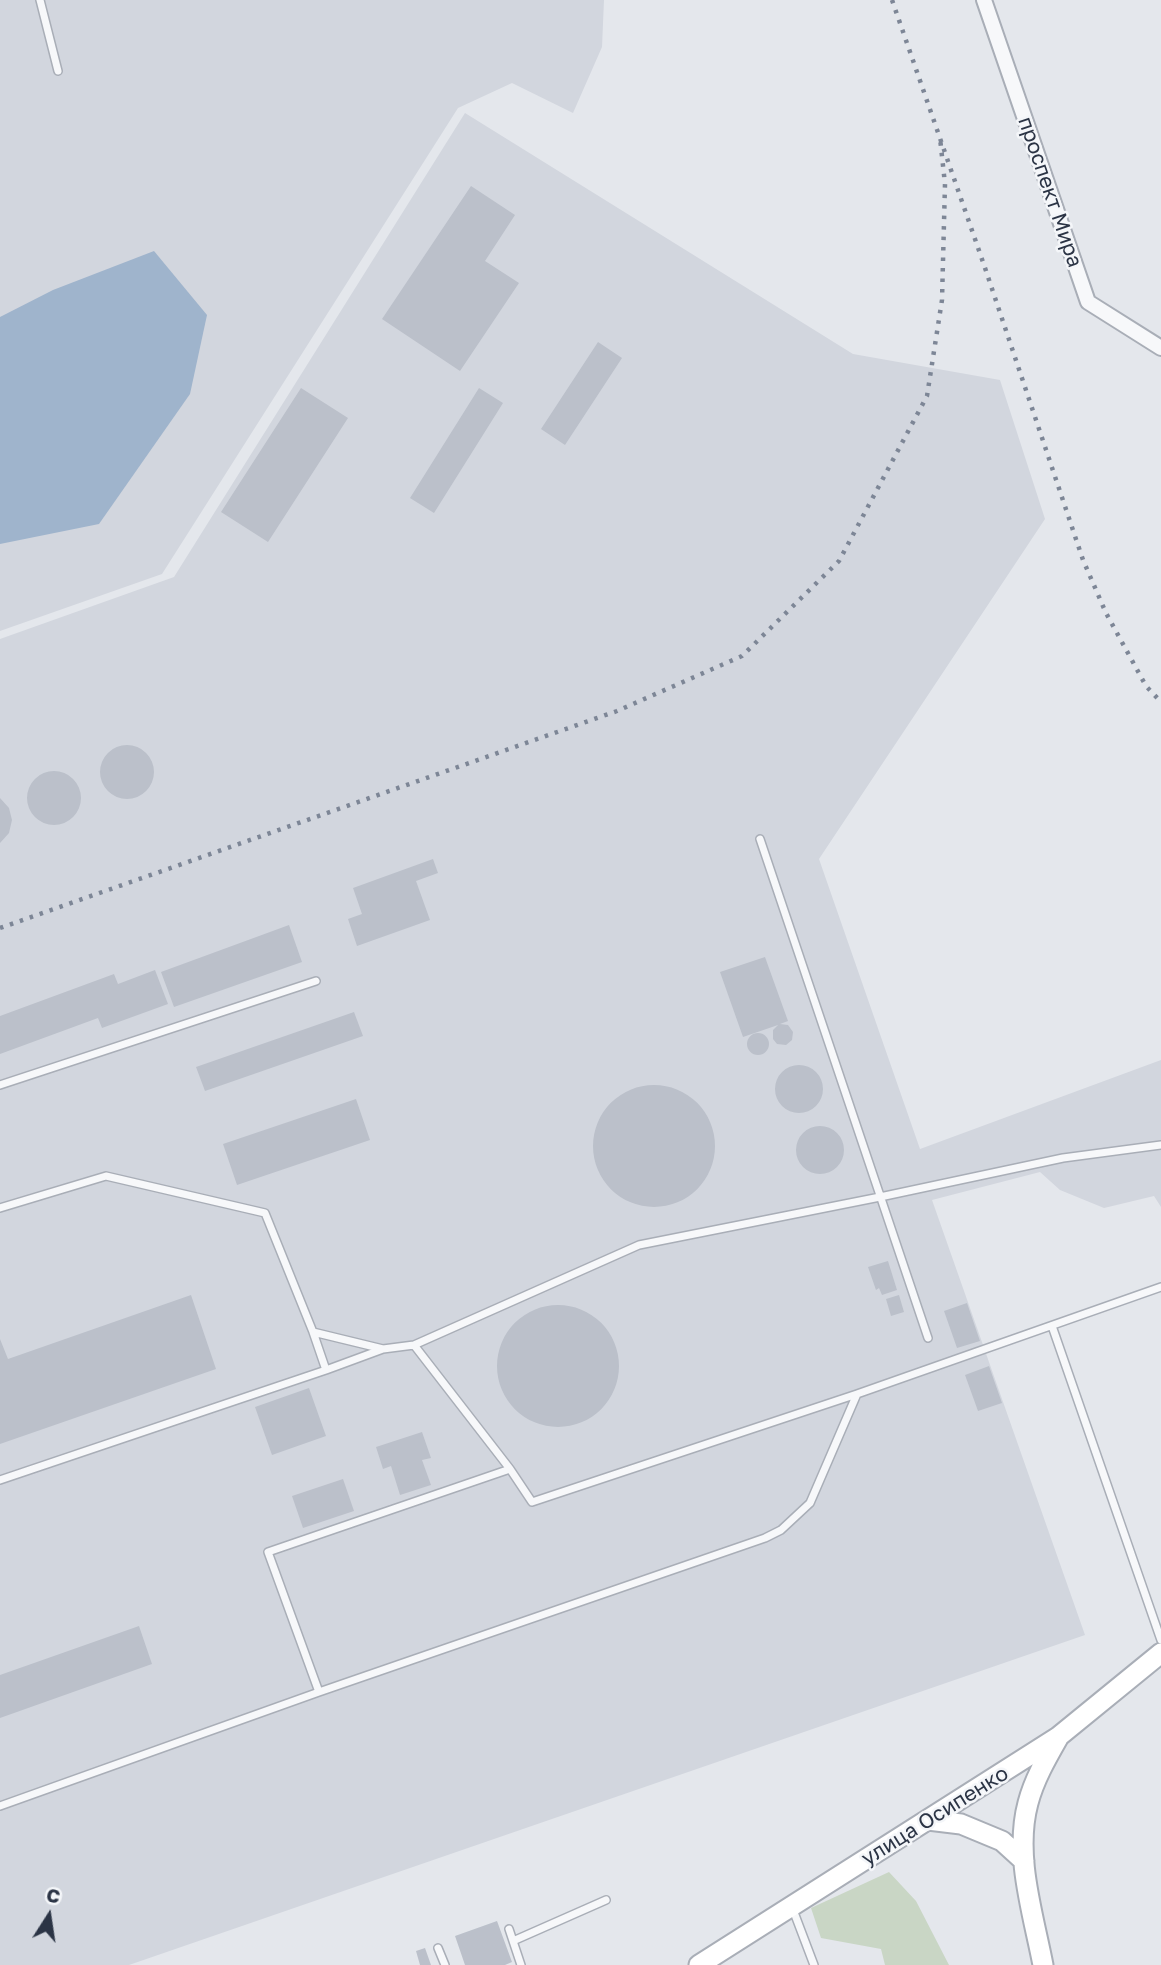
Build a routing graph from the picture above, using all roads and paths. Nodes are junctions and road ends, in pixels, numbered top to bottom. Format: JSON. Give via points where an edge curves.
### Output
{"nodes":[{"id":1,"x":40,"y":0,"type":"edge"},
{"id":2,"x":984,"y":0,"type":"edge"},
{"id":3,"x":58,"y":71,"type":"dead end"},
{"id":4,"x":1161,"y":348,"type":"edge"},
{"id":5,"x":760,"y":839,"type":"dead end"},
{"id":6,"x":316,"y":981,"type":"dead end"},
{"id":7,"x":0,"y":1086,"type":"edge"},
{"id":8,"x":1161,"y":1145,"type":"edge"},
{"id":9,"x":880,"y":1197,"type":"junction"},
{"id":10,"x":0,"y":1208,"type":"edge"},
{"id":11,"x":1161,"y":1287,"type":"edge"},
{"id":12,"x":1052,"y":1326,"type":"junction"},
{"id":13,"x":313,"y":1332,"type":"junction"},
{"id":14,"x":928,"y":1338,"type":"dead end"},
{"id":15,"x":414,"y":1345,"type":"junction"},
{"id":16,"x":383,"y":1349,"type":"junction"},
{"id":17,"x":326,"y":1370,"type":"junction"},
{"id":18,"x":857,"y":1394,"type":"junction"},
{"id":19,"x":510,"y":1469,"type":"junction"},
{"id":20,"x":0,"y":1480,"type":"edge"},
{"id":21,"x":1161,"y":1640,"type":"edge"},
{"id":22,"x":1161,"y":1653,"type":"edge"},
{"id":23,"x":319,"y":1692,"type":"junction"},
{"id":24,"x":1058,"y":1737,"type":"junction"},
{"id":25,"x":0,"y":1806,"type":"edge"},
{"id":26,"x":928,"y":1820,"type":"junction"},
{"id":27,"x":1024,"y":1861,"type":"junction"},
{"id":28,"x":606,"y":1900,"type":"dead end"},
{"id":29,"x":792,"y":1907,"type":"junction"},
{"id":30,"x":509,"y":1929,"type":"dead end"},
{"id":31,"x":513,"y":1941,"type":"junction"},
{"id":32,"x":438,"y":1948,"type":"dead end"},
{"id":33,"x":718,"y":1959,"type":"edge"},
{"id":34,"x":445,"y":1965,"type":"edge"},
{"id":35,"x":521,"y":1965,"type":"edge"},
{"id":36,"x":699,"y":1965,"type":"edge"},
{"id":37,"x":814,"y":1965,"type":"edge"},
{"id":38,"x":1043,"y":1965,"type":"edge"}],
"edges":[{"from":1,"to":3,"type":"lane"},
{"from":2,"to":4,"type":"street","name":"проспект Мира","via":[[1088,302]]},
{"from":5,"to":9,"type":"lane"},
{"from":6,"to":7,"type":"lane"},
{"from":8,"to":9,"type":"lane","via":[[1063,1158]]},
{"from":9,"to":14,"type":"lane"},
{"from":9,"to":15,"type":"lane","via":[[639,1245]]},
{"from":10,"to":13,"type":"lane","via":[[106,1176],[265,1213]]},
{"from":11,"to":12,"type":"lane"},
{"from":12,"to":18,"type":"lane"},
{"from":12,"to":21,"type":"lane"},
{"from":13,"to":16,"type":"lane"},
{"from":13,"to":17,"type":"lane"},
{"from":15,"to":16,"type":"lane"},
{"from":15,"to":19,"type":"lane"},
{"from":16,"to":17,"type":"lane"},
{"from":17,"to":20,"type":"lane"},
{"from":18,"to":19,"type":"lane","via":[[532,1502]]},
{"from":18,"to":23,"type":"lane","via":[[810,1503],[781,1530]]},
{"from":19,"to":23,"type":"lane","via":[[268,1552]]},
{"from":22,"to":24,"type":"street","name":"улица Осипенко"},
{"from":23,"to":25,"type":"lane"},
{"from":24,"to":26,"type":"street","name":"улица Осипенко"},
{"from":24,"to":27,"type":"street","via":[[1028,1802]]},
{"from":26,"to":27,"type":"street","via":[[961,1824],[1002,1840]]},
{"from":26,"to":29,"type":"street","name":"улица Осипенко"},
{"from":27,"to":38,"type":"street"},
{"from":28,"to":31,"type":"lane"},
{"from":29,"to":33,"type":"street","name":"улица Осипенко"},
{"from":29,"to":37,"type":"lane"},
{"from":30,"to":31,"type":"lane"},
{"from":31,"to":35,"type":"lane"},
{"from":32,"to":34,"type":"lane"},
{"from":33,"to":36,"type":"street","name":"улица Осипенко"}]}
